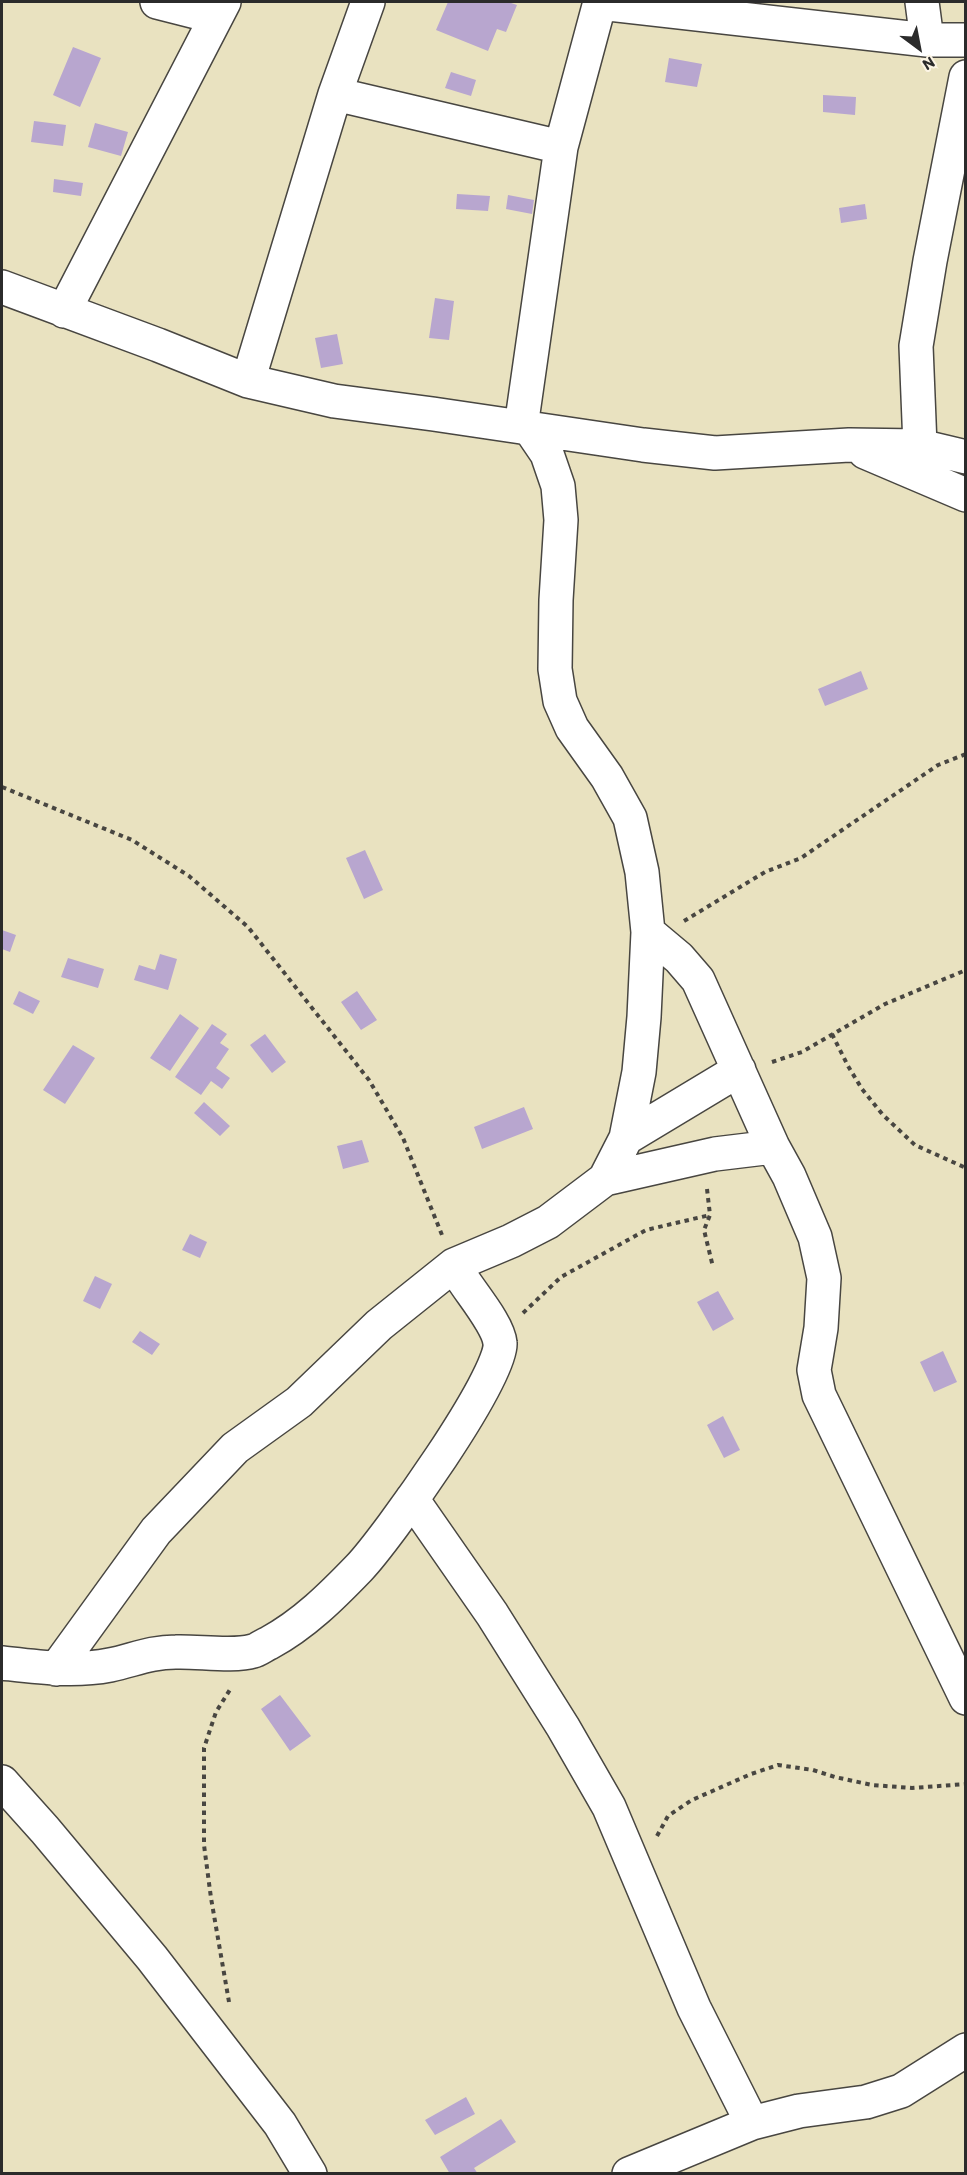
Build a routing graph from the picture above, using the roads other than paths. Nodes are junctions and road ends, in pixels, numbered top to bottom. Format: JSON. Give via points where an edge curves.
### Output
{"nodes":[{"id":1,"x":157,"y":2,"type":"edge"},
{"id":2,"x":368,"y":2,"type":"edge"},
{"id":3,"x":600,"y":2,"type":"edge"},
{"id":4,"x":922,"y":2,"type":"edge"},
{"id":5,"x":220,"y":9,"type":"edge"},
{"id":6,"x":927,"y":40,"type":"junction"},
{"id":7,"x":966,"y":40,"type":"edge"},
{"id":8,"x":966,"y":77,"type":"edge"},
{"id":9,"x":335,"y":94,"type":"junction"},
{"id":10,"x":561,"y":147,"type":"junction"},
{"id":11,"x":2,"y":287,"type":"edge"},
{"id":12,"x":64,"y":311,"type":"junction"},
{"id":13,"x":248,"y":381,"type":"junction"},
{"id":14,"x":526,"y":428,"type":"junction"},
{"id":15,"x":849,"y":445,"type":"junction"},
{"id":16,"x":920,"y":446,"type":"junction"},
{"id":17,"x":966,"y":457,"type":"edge"},
{"id":18,"x":966,"y":495,"type":"edge"},
{"id":19,"x":651,"y":935,"type":"junction"},
{"id":20,"x":739,"y":1070,"type":"junction"},
{"id":21,"x":626,"y":1138,"type":"junction"},
{"id":22,"x":773,"y":1147,"type":"junction"},
{"id":23,"x":605,"y":1179,"type":"junction"},
{"id":24,"x":454,"y":1265,"type":"junction"},
{"id":25,"x":412,"y":1500,"type":"junction"},
{"id":26,"x":2,"y":1663,"type":"edge"},
{"id":27,"x":56,"y":1669,"type":"junction"},
{"id":28,"x":966,"y":1698,"type":"edge"},
{"id":29,"x":6,"y":1792,"type":"edge"},
{"id":30,"x":966,"y":2050,"type":"edge"},
{"id":31,"x":752,"y":2123,"type":"junction"},
{"id":32,"x":310,"y":2174,"type":"edge"},
{"id":33,"x":629,"y":2174,"type":"edge"}],
"edges":[{"from":1,"to":5,"type":"street"},
{"from":2,"to":9,"type":"street"},
{"from":3,"to":6,"type":"street"},
{"from":3,"to":10,"type":"street"},
{"from":4,"to":6,"type":"street"},
{"from":5,"to":12,"type":"street"},
{"from":6,"to":7,"type":"street"},
{"from":8,"to":16,"type":"street","via":[[916,346]]},
{"from":9,"to":10,"type":"street"},
{"from":9,"to":13,"type":"street"},
{"from":10,"to":14,"type":"street"},
{"from":11,"to":12,"type":"street"},
{"from":12,"to":13,"type":"street"},
{"from":13,"to":14,"type":"street","via":[[334,401]]},
{"from":14,"to":15,"type":"street","via":[[715,453]]},
{"from":14,"to":19,"type":"street","via":[[547,454],[558,486],[561,520],[555,669],[560,700],[572,728],[630,818]]},
{"from":15,"to":16,"type":"street"},
{"from":15,"to":18,"type":"street"},
{"from":16,"to":17,"type":"street"},
{"from":19,"to":20,"type":"street","via":[[698,980]]},
{"from":19,"to":21,"type":"street","via":[[639,1072]]},
{"from":20,"to":21,"type":"street"},
{"from":20,"to":22,"type":"street"},
{"from":21,"to":23,"type":"street"},
{"from":22,"to":23,"type":"street","via":[[715,1154]]},
{"from":22,"to":28,"type":"street","via":[[815,1237],[824,1278],[814,1370],[819,1395]]},
{"from":23,"to":24,"type":"street","via":[[548,1222]]},
{"from":24,"to":25,"type":"street","via":[[500,1342],[496,1364],[478,1398]]},
{"from":24,"to":27,"type":"street","via":[[379,1325],[299,1402],[235,1448],[156,1531]]},
{"from":25,"to":27,"type":"street","via":[[362,1566],[320,1608],[253,1651],[156,1653],[110,1665]]},
{"from":25,"to":31,"type":"street","via":[[492,1614],[609,1807],[694,2008]]},
{"from":26,"to":27,"type":"street"},
{"from":29,"to":32,"type":"street","via":[[45,1830],[152,1958],[280,2124]]},
{"from":30,"to":31,"type":"street","via":[[901,2091],[866,2102],[799,2111]]},
{"from":31,"to":33,"type":"street"}]}
